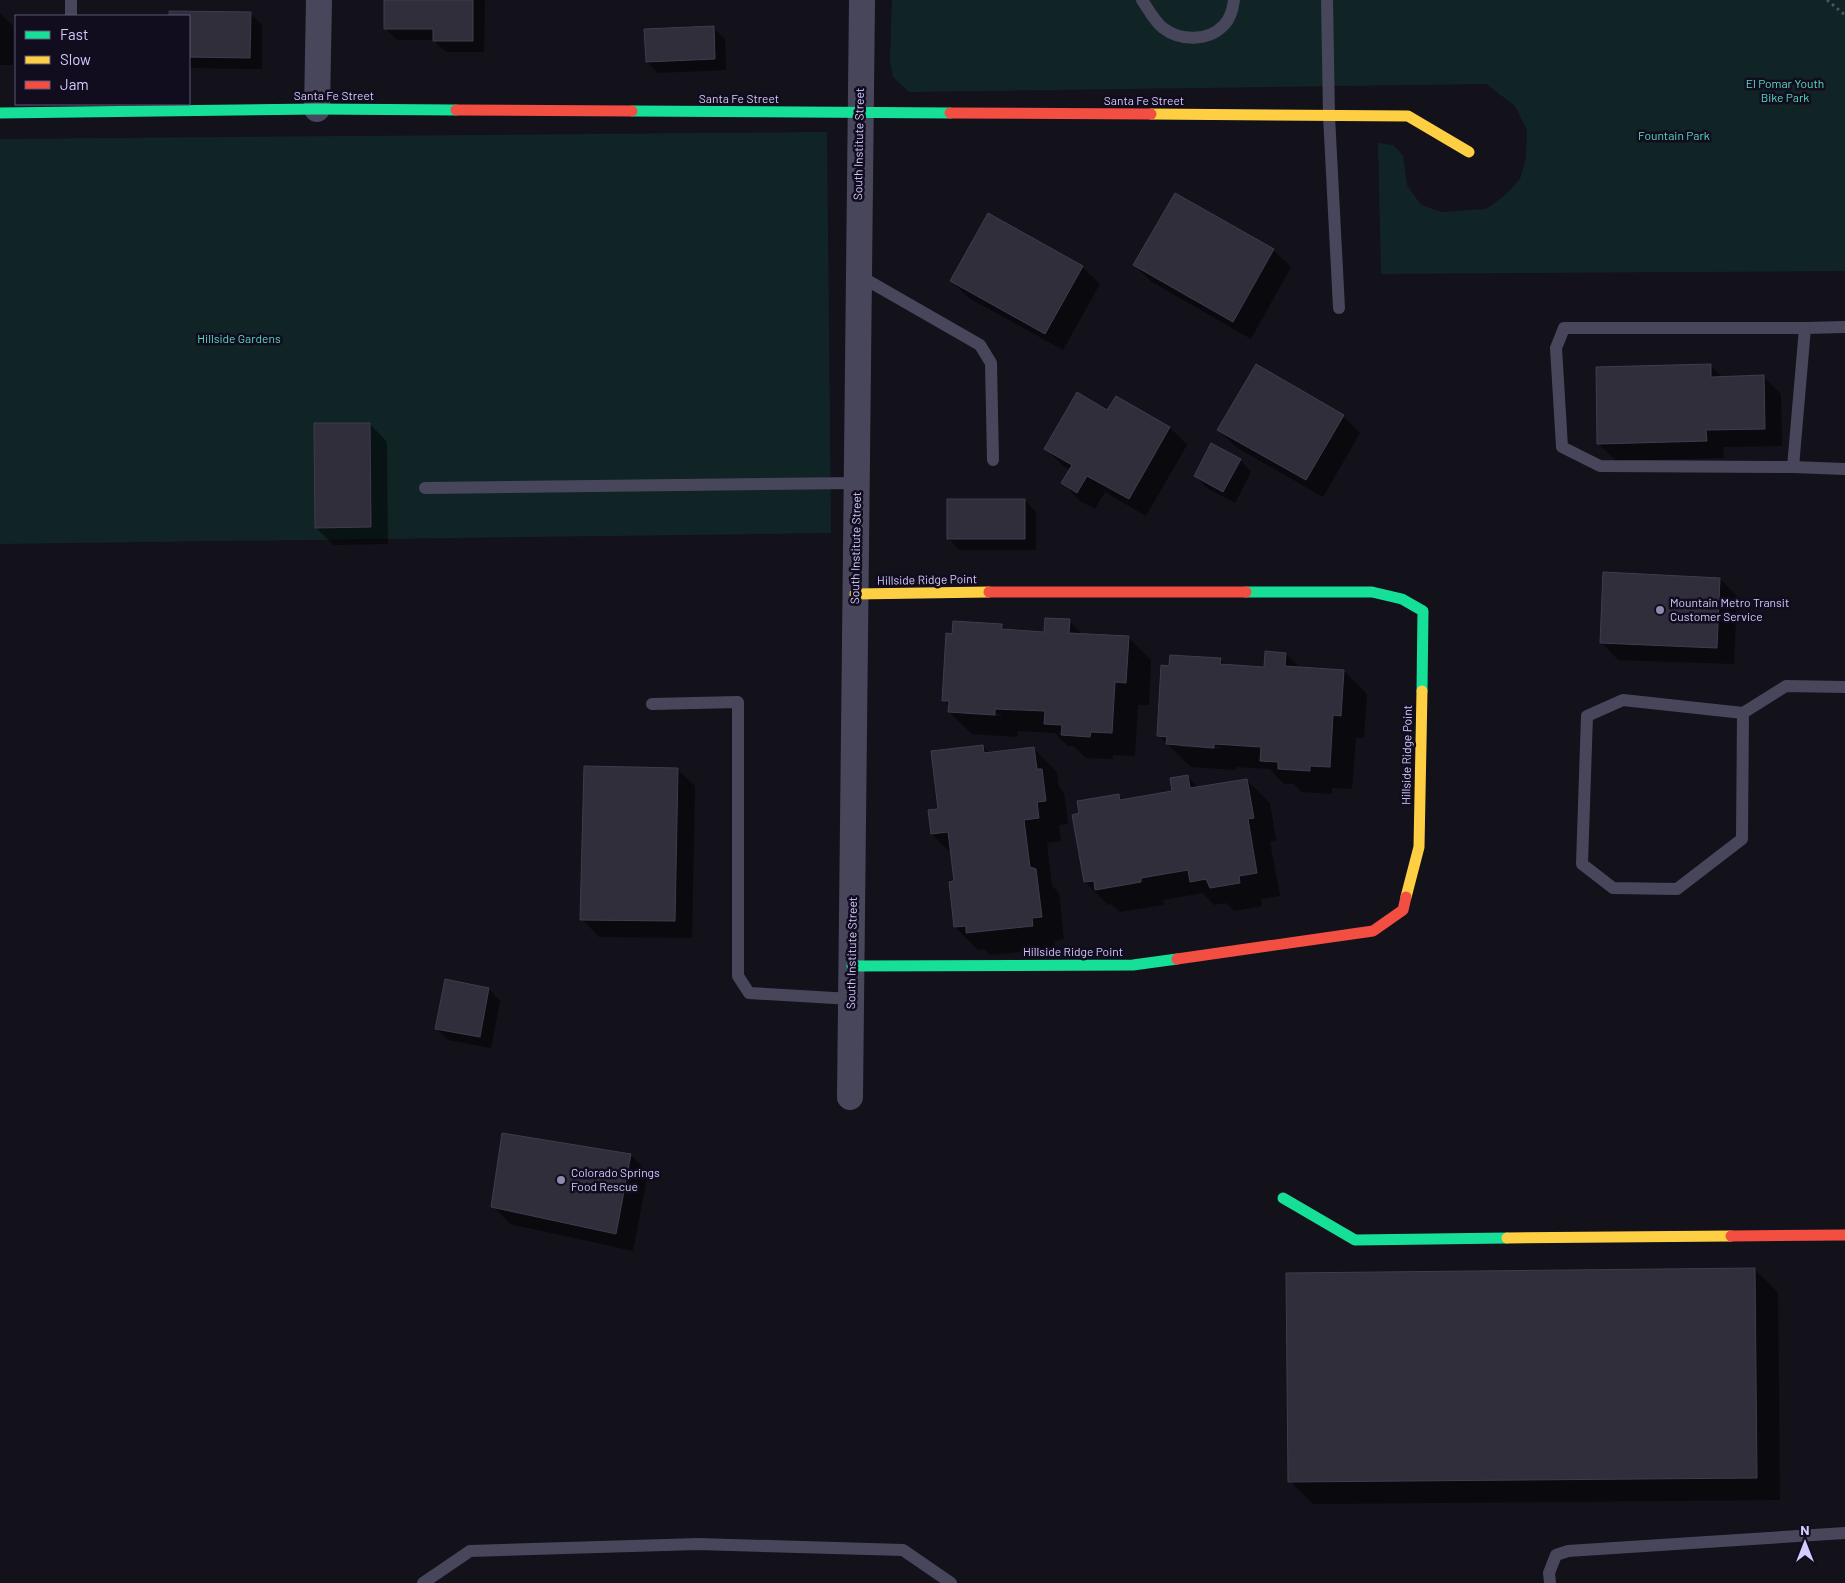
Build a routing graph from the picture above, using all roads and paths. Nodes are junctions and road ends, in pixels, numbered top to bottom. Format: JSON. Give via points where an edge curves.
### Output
{"nodes":[{"id":1,"x":72,"y":0,"type":"edge"},
{"id":2,"x":319,"y":0,"type":"edge"},
{"id":3,"x":862,"y":0,"type":"edge"},
{"id":4,"x":1142,"y":0,"type":"edge"},
{"id":5,"x":1234,"y":0,"type":"edge"},
{"id":6,"x":1327,"y":0,"type":"edge"},
{"id":7,"x":1827,"y":0,"type":"edge"},
{"id":8,"x":1832,"y":0,"type":"edge"},
{"id":9,"x":1835,"y":8,"type":"junction"},
{"id":10,"x":71,"y":15,"type":"edge"},
{"id":11,"x":1845,"y":15,"type":"edge"},
{"id":12,"x":70,"y":108,"type":"edge"},
{"id":13,"x":317,"y":110,"type":"junction"},
{"id":14,"x":0,"y":113,"type":"edge"},
{"id":15,"x":860,"y":113,"type":"junction"},
{"id":16,"x":1329,"y":116,"type":"junction"},
{"id":17,"x":1468,"y":152,"type":"dead end"},
{"id":18,"x":858,"y":275,"type":"junction"},
{"id":19,"x":1339,"y":308,"type":"dead end"},
{"id":20,"x":1845,"y":327,"type":"edge"},
{"id":21,"x":1806,"y":328,"type":"junction"},
{"id":22,"x":993,"y":460,"type":"dead end"},
{"id":23,"x":1792,"y":468,"type":"junction"},
{"id":24,"x":1845,"y":470,"type":"edge"},
{"id":25,"x":856,"y":483,"type":"junction"},
{"id":26,"x":425,"y":488,"type":"dead end"},
{"id":27,"x":855,"y":594,"type":"junction"},
{"id":28,"x":1845,"y":687,"type":"edge"},
{"id":29,"x":652,"y":704,"type":"dead end"},
{"id":30,"x":1743,"y":712,"type":"junction"},
{"id":31,"x":852,"y":966,"type":"junction"},
{"id":32,"x":851,"y":999,"type":"junction"},
{"id":33,"x":850,"y":1097,"type":"dead end"},
{"id":34,"x":1283,"y":1198,"type":"dead end"},
{"id":35,"x":1845,"y":1235,"type":"edge"},
{"id":36,"x":1845,"y":1533,"type":"edge"},
{"id":37,"x":423,"y":1583,"type":"edge"},
{"id":38,"x":951,"y":1583,"type":"edge"},
{"id":39,"x":1550,"y":1583,"type":"edge"}],
"edges":[{"from":1,"to":10,"type":"lane"},
{"from":2,"to":13,"type":"street"},
{"from":3,"to":15,"type":"street","name":"South Institute Street"},
{"from":4,"to":5,"type":"lane","via":[[1162,27],[1182,38],[1210,34],[1224,25]]},
{"from":6,"to":16,"type":"lane"},
{"from":7,"to":9,"type":"path"},
{"from":8,"to":9,"type":"path"},
{"from":9,"to":11,"type":"path"},
{"from":12,"to":13,"type":"street","name":"Santa Fe Street"},
{"from":12,"to":14,"type":"street","name":"Santa Fe Street"},
{"from":13,"to":15,"type":"street","name":"Santa Fe Street"},
{"from":15,"to":16,"type":"street","name":"Santa Fe Street"},
{"from":15,"to":18,"type":"street","name":"South Institute Street"},
{"from":16,"to":17,"type":"street","name":"Santa Fe Street","via":[[1408,116]]},
{"from":16,"to":19,"type":"lane"},
{"from":18,"to":22,"type":"lane","via":[[980,345],[991,363]]},
{"from":18,"to":25,"type":"street","name":"South Institute Street"},
{"from":20,"to":21,"type":"lane"},
{"from":21,"to":23,"type":"lane"},
{"from":21,"to":23,"type":"lane","via":[[1564,328],[1556,348],[1562,446],[1600,466]]},
{"from":23,"to":24,"type":"lane"},
{"from":25,"to":26,"type":"lane"},
{"from":25,"to":27,"type":"street","name":"South Institute Street"},
{"from":27,"to":31,"type":"street","name":"South Institute Street"},
{"from":27,"to":31,"type":"street","name":"Hillside Ridge Point","via":[[1372,592],[1402,598],[1423,611],[1419,848],[1403,910],[1373,931],[1133,965]]},
{"from":28,"to":30,"type":"lane","via":[[1786,686]]},
{"from":29,"to":32,"type":"lane","via":[[738,702],[738,976],[749,993]]},
{"from":30,"to":30,"type":"lane","via":[[1623,700],[1587,716],[1582,864],[1613,888],[1678,889],[1742,839]]},
{"from":31,"to":32,"type":"street","name":"South Institute Street"},
{"from":32,"to":33,"type":"street","name":"South Institute Street"},
{"from":34,"to":35,"type":"street","via":[[1355,1240]]},
{"from":36,"to":39,"type":"lane","via":[[1568,1551],[1556,1555],[1549,1573]]},
{"from":37,"to":38,"type":"lane","via":[[470,1551],[698,1544],[903,1550]]}]}
